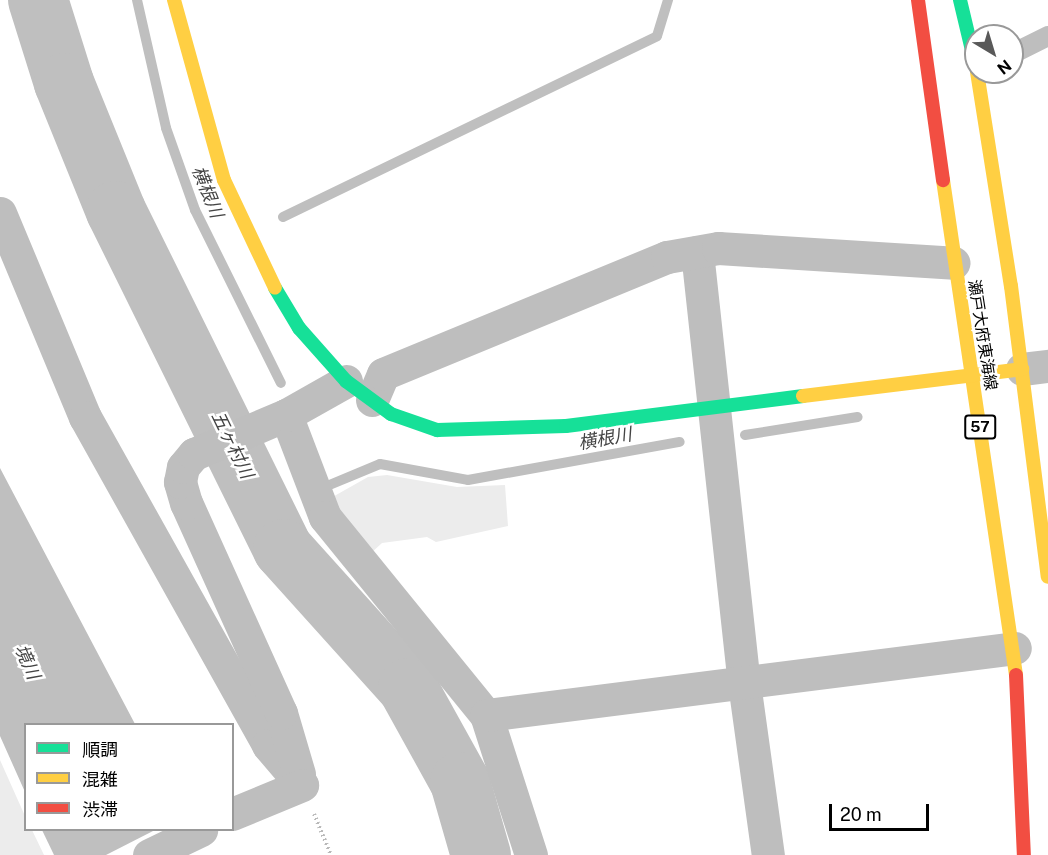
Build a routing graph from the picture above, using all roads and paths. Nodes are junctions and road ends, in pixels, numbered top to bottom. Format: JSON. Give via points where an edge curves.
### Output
{"nodes":[{"id":1,"x":174,"y":0,"type":"edge"},
{"id":2,"x":918,"y":0,"type":"edge"},
{"id":3,"x":960,"y":0,"type":"edge"},
{"id":4,"x":966,"y":24,"type":"edge"},
{"id":5,"x":1048,"y":36,"type":"edge"},
{"id":6,"x":1024,"y":48,"type":"edge"},
{"id":7,"x":979,"y":84,"type":"edge"},
{"id":8,"x":0,"y":213,"type":"edge"},
{"id":9,"x":697,"y":252,"type":"junction"},
{"id":10,"x":954,"y":262,"type":"junction"},
{"id":11,"x":1035,"y":367,"type":"edge"},
{"id":12,"x":972,"y":376,"type":"junction"},
{"id":13,"x":346,"y":381,"type":"junction"},
{"id":14,"x":372,"y":400,"type":"junction"},
{"id":15,"x":714,"y":409,"type":"junction"},
{"id":16,"x":280,"y":418,"type":"junction"},
{"id":17,"x":1048,"y":576,"type":"edge"},
{"id":18,"x":1015,"y":648,"type":"junction"},
{"id":19,"x":744,"y":683,"type":"junction"},
{"id":20,"x":486,"y":715,"type":"junction"},
{"id":21,"x":302,"y":785,"type":"junction"},
{"id":22,"x":234,"y":813,"type":"edge"},
{"id":23,"x":199,"y":831,"type":"edge"},
{"id":24,"x":149,"y":855,"type":"edge"},
{"id":25,"x":332,"y":855,"type":"edge"},
{"id":26,"x":531,"y":855,"type":"edge"},
{"id":27,"x":768,"y":855,"type":"edge"},
{"id":28,"x":1024,"y":855,"type":"edge"}],
"edges":[{"from":1,"to":13,"type":"main road","via":[[224,180],[246,233],[299,327]]},
{"from":2,"to":10,"type":"main road","name":"瀬戸大府東海線","number":"57"},
{"from":3,"to":4,"type":"main road"},
{"from":5,"to":6,"type":"lane"},
{"from":7,"to":11,"type":"main road","name":"瀬戸大府東海線"},
{"from":8,"to":21,"type":"street","via":[[85,417],[268,745]]},
{"from":9,"to":10,"type":"street","via":[[718,248]]},
{"from":9,"to":14,"type":"street","via":[[667,256],[383,374]]},
{"from":9,"to":15,"type":"street"},
{"from":10,"to":12,"type":"main road","name":"瀬戸大府東海線","number":"57"},
{"from":11,"to":12,"type":"main road"},
{"from":11,"to":17,"type":"main road","name":"瀬戸大府東海線"},
{"from":12,"to":15,"type":"main road"},
{"from":12,"to":18,"type":"main road","name":"瀬戸大府東海線","number":"57"},
{"from":13,"to":14,"type":"main road"},
{"from":13,"to":16,"type":"street"},
{"from":14,"to":15,"type":"main road","via":[[391,414],[437,430],[566,426]]},
{"from":15,"to":19,"type":"street"},
{"from":16,"to":20,"type":"street","via":[[325,517]]},
{"from":16,"to":21,"type":"street","via":[[194,454],[183,467],[180,482],[281,714]]},
{"from":18,"to":19,"type":"street"},
{"from":18,"to":28,"type":"main road","name":"瀬戸大府東海線","number":"57"},
{"from":19,"to":20,"type":"street"},
{"from":19,"to":27,"type":"street"},
{"from":20,"to":26,"type":"street"},
{"from":21,"to":22,"type":"street"},
{"from":21,"to":25,"type":"path"},
{"from":23,"to":24,"type":"street"}]}
